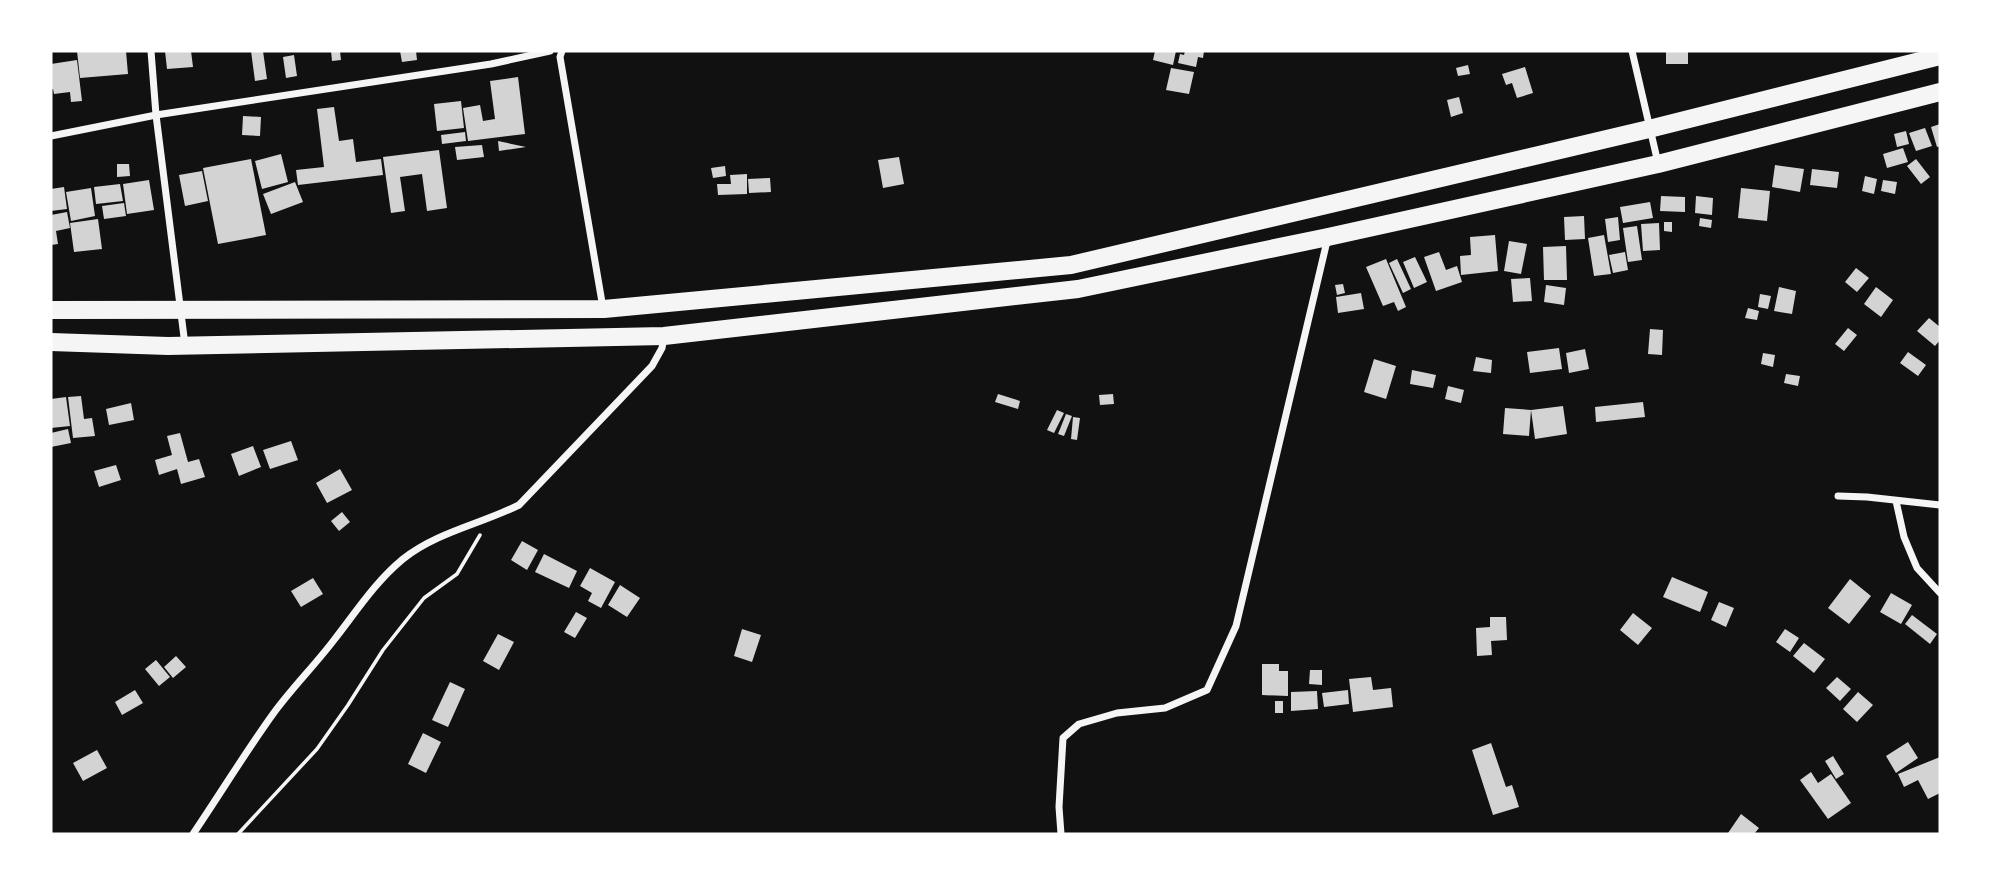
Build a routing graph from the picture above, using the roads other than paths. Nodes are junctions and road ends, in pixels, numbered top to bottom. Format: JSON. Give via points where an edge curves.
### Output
{"nodes":[{"id":1,"x":151,"y":51,"type":"edge"},
{"id":2,"x":550,"y":51,"type":"edge"},
{"id":3,"x":562,"y":51,"type":"edge"},
{"id":4,"x":1632,"y":51,"type":"edge"},
{"id":5,"x":1940,"y":56,"type":"edge"},
{"id":6,"x":1940,"y":92,"type":"edge"},
{"id":7,"x":156,"y":115,"type":"junction"},
{"id":8,"x":1648,"y":129,"type":"junction"},
{"id":9,"x":51,"y":136,"type":"edge"},
{"id":10,"x":1658,"y":164,"type":"junction"},
{"id":11,"x":1328,"y":237,"type":"junction"},
{"id":12,"x":604,"y":309,"type":"junction"},
{"id":13,"x":51,"y":310,"type":"edge"},
{"id":14,"x":181,"y":311,"type":"junction"},
{"id":15,"x":664,"y":336,"type":"junction"},
{"id":16,"x":51,"y":342,"type":"edge"},
{"id":17,"x":185,"y":345,"type":"junction"},
{"id":18,"x":1838,"y":496,"type":"dead end"},
{"id":19,"x":1896,"y":502,"type":"junction"},
{"id":20,"x":1940,"y":505,"type":"edge"},
{"id":21,"x":1940,"y":593,"type":"edge"},
{"id":22,"x":194,"y":834,"type":"edge"},
{"id":23,"x":1061,"y":834,"type":"edge"}],
"edges":[{"from":1,"to":7,"type":"street"},
{"from":2,"to":7,"type":"street"},
{"from":3,"to":12,"type":"street"},
{"from":4,"to":8,"type":"street"},
{"from":5,"to":8,"type":"highway"},
{"from":6,"to":10,"type":"highway"},
{"from":7,"to":9,"type":"street"},
{"from":7,"to":14,"type":"street"},
{"from":8,"to":10,"type":"street"},
{"from":8,"to":12,"type":"highway","via":[[1071,265]]},
{"from":10,"to":11,"type":"highway"},
{"from":11,"to":15,"type":"highway","via":[[1078,289]]},
{"from":11,"to":23,"type":"street","via":[[1236,626],[1207,690],[1165,708],[1117,713],[1079,724],[1063,738]]},
{"from":12,"to":14,"type":"highway"},
{"from":13,"to":14,"type":"highway"},
{"from":14,"to":17,"type":"street"},
{"from":15,"to":17,"type":"highway"},
{"from":15,"to":22,"type":"street","via":[[652,366],[519,505],[432,541],[404,558],[376,585],[274,713]]},
{"from":16,"to":17,"type":"highway"},
{"from":18,"to":19,"type":"street"},
{"from":19,"to":20,"type":"street"},
{"from":19,"to":21,"type":"street","via":[[1917,568]]}]}
